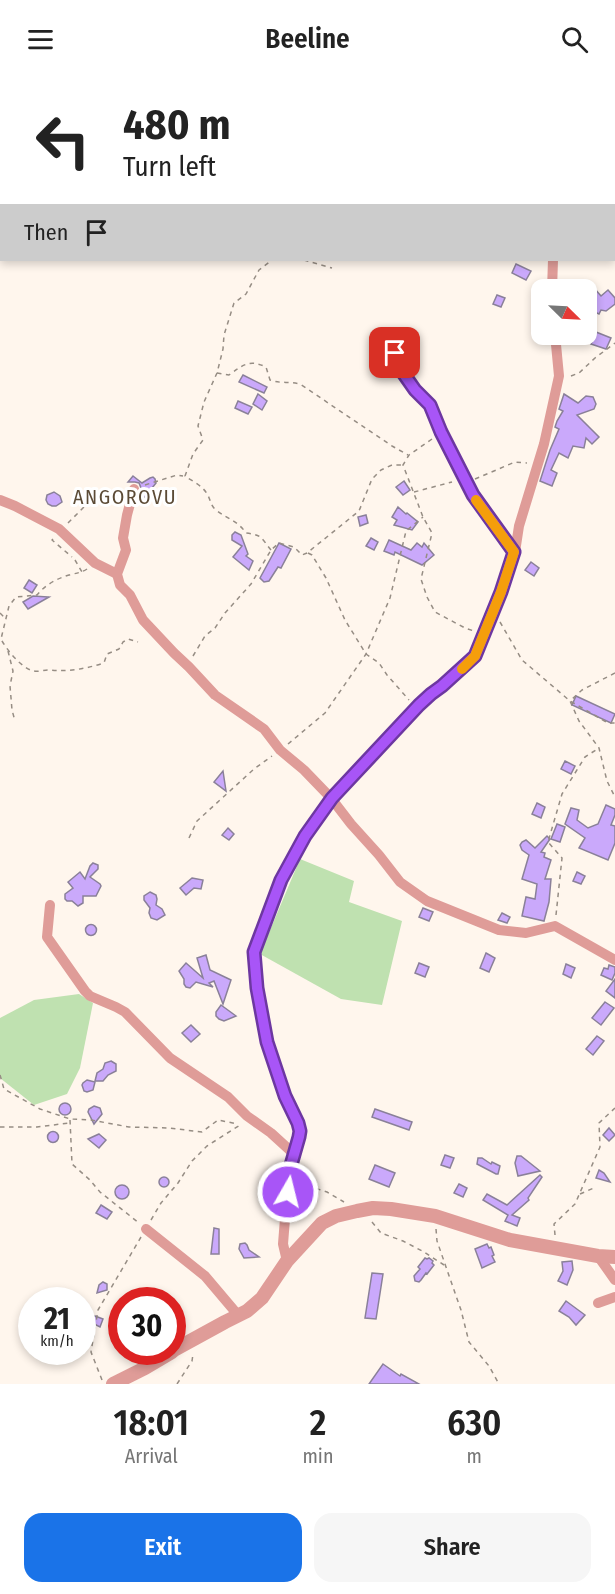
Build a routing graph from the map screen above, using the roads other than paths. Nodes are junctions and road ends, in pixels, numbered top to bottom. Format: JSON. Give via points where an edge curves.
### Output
{"nodes":[{"id":1,"x":553,"y":261,"type":"edge"},
{"id":2,"x":552,"y":279,"type":"edge"},
{"id":3,"x":556,"y":345,"type":"edge"},
{"id":4,"x":395,"y":353,"type":"dead end"},
{"id":5,"x":134,"y":489,"type":"road end"},
{"id":6,"x":0,"y":500,"type":"edge"},
{"id":7,"x":514,"y":552,"type":"junction"},
{"id":8,"x":117,"y":574,"type":"junction"},
{"id":9,"x":332,"y":798,"type":"junction"},
{"id":10,"x":51,"y":905,"type":"dead end"},
{"id":11,"x":615,"y":960,"type":"edge"},
{"id":12,"x":294,"y":1154,"type":"junction"},
{"id":13,"x":146,"y":1229,"type":"road end"},
{"id":14,"x":598,"y":1256,"type":"junction"},
{"id":15,"x":615,"y":1257,"type":"edge"},
{"id":16,"x":287,"y":1261,"type":"junction"},
{"id":17,"x":615,"y":1280,"type":"edge"},
{"id":18,"x":615,"y":1297,"type":"edge"},
{"id":19,"x":598,"y":1303,"type":"dead end"},
{"id":20,"x":238,"y":1316,"type":"junction"},
{"id":21,"x":186,"y":1343,"type":"edge"},
{"id":22,"x":150,"y":1365,"type":"edge"},
{"id":23,"x":113,"y":1384,"type":"edge"}],
"edges":[{"from":1,"to":2,"type":"street"},
{"from":3,"to":7,"type":"street","via":[[559,376]]},
{"from":4,"to":7,"type":"street","via":[[401,370],[430,405],[473,495]]},
{"from":5,"to":8,"type":"street","via":[[123,538],[126,550]]},
{"from":6,"to":8,"type":"street","via":[[59,529],[95,563]]},
{"from":7,"to":9,"type":"street","via":[[475,656],[419,705]]},
{"from":8,"to":9,"type":"street","via":[[143,620],[174,653],[215,694],[264,729],[280,750]]},
{"from":9,"to":11,"type":"street","via":[[400,882],[427,901],[499,930],[526,933],[555,926]]},
{"from":9,"to":12,"type":"street","via":[[281,880],[254,952],[267,1042],[298,1123]]},
{"from":10,"to":12,"type":"street","via":[[47,937],[84,991],[125,1012],[170,1058],[228,1097]]},
{"from":12,"to":16,"type":"street","via":[[283,1244]]},
{"from":13,"to":20,"type":"street","via":[[205,1276]]},
{"from":14,"to":15,"type":"street"},
{"from":14,"to":16,"type":"street","via":[[510,1240],[435,1216],[373,1208],[322,1223]]},
{"from":14,"to":17,"type":"street"},
{"from":16,"to":20,"type":"street","via":[[262,1298]]},
{"from":18,"to":19,"type":"street"},
{"from":20,"to":21,"type":"street"},
{"from":22,"to":23,"type":"street"}]}
